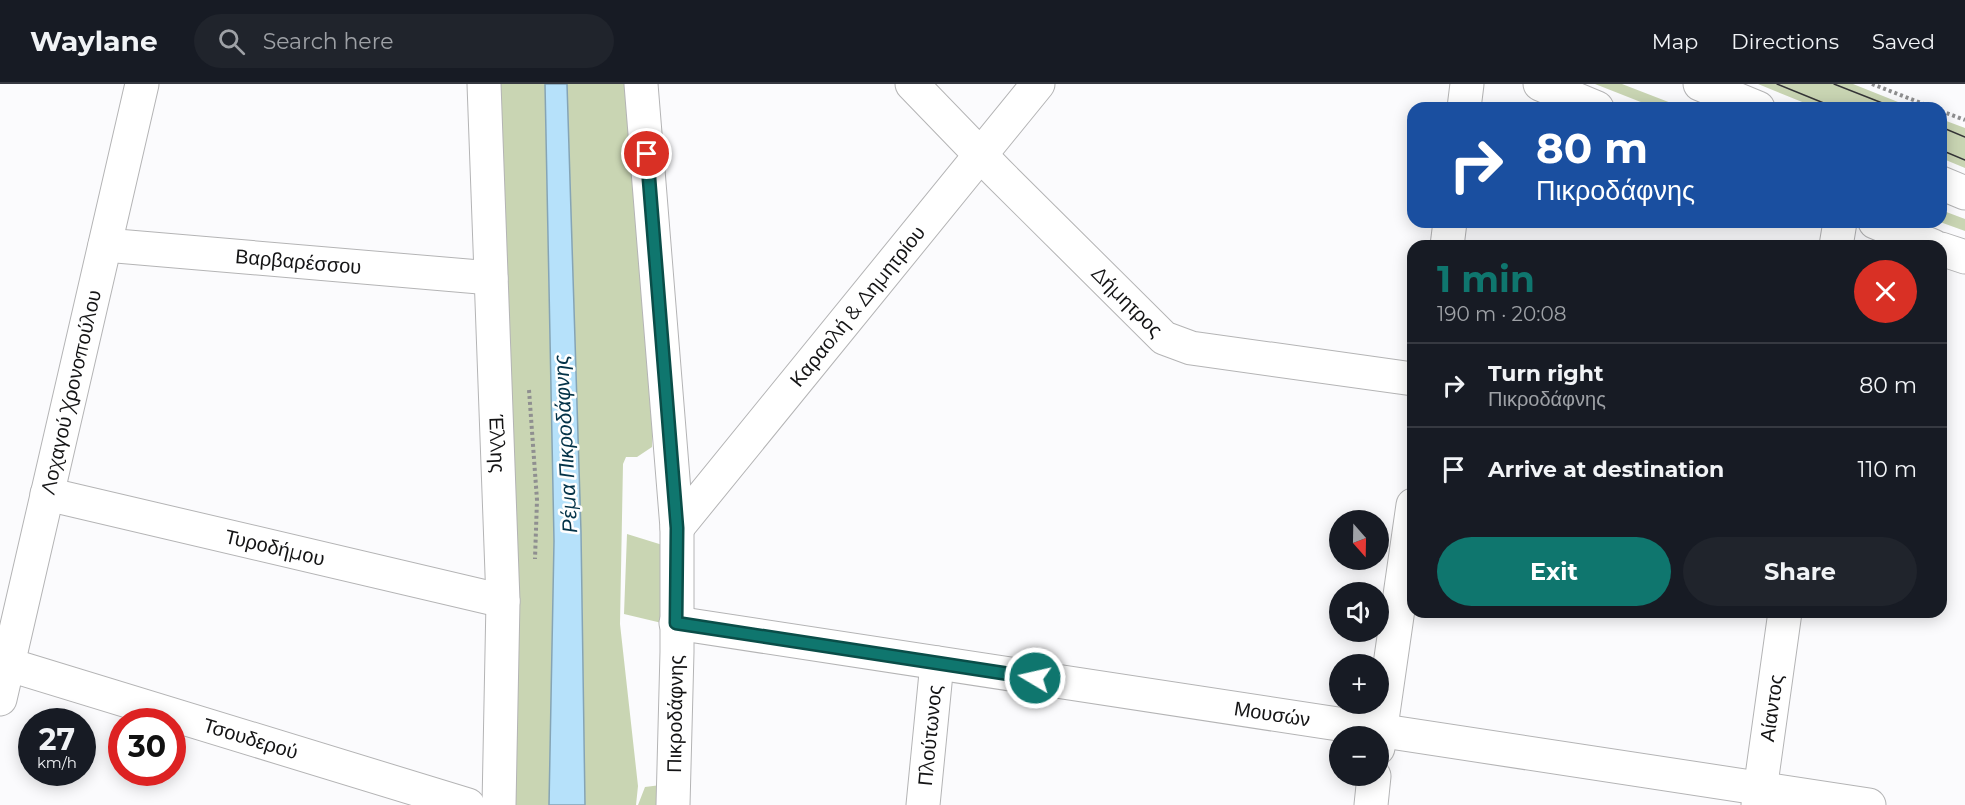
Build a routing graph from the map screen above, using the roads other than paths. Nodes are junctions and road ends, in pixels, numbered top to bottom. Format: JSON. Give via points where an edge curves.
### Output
{"nodes":[{"id":1,"x":142,"y":84,"type":"edge"},
{"id":2,"x":484,"y":84,"type":"edge"},
{"id":3,"x":641,"y":84,"type":"edge"},
{"id":4,"x":912,"y":84,"type":"edge"},
{"id":5,"x":1038,"y":84,"type":"edge"},
{"id":6,"x":1467,"y":84,"type":"edge"},
{"id":7,"x":1540,"y":84,"type":"edge"},
{"id":8,"x":1700,"y":84,"type":"edge"},
{"id":9,"x":1465,"y":102,"type":"edge"},
{"id":10,"x":1583,"y":102,"type":"edge"},
{"id":11,"x":1744,"y":102,"type":"edge"},
{"id":12,"x":981,"y":154,"type":"junction"},
{"id":13,"x":1947,"y":186,"type":"edge"},
{"id":14,"x":1965,"y":193,"type":"edge"},
{"id":15,"x":1890,"y":228,"type":"edge"},
{"id":16,"x":1918,"y":240,"type":"edge"},
{"id":17,"x":105,"y":245,"type":"junction"},
{"id":18,"x":1947,"y":251,"type":"edge"},
{"id":19,"x":1965,"y":257,"type":"edge"},
{"id":20,"x":490,"y":278,"type":"junction"},
{"id":21,"x":1407,"y":378,"type":"edge"},
{"id":22,"x":46,"y":494,"type":"junction"},
{"id":23,"x":677,"y":528,"type":"junction"},
{"id":24,"x":1407,"y":548,"type":"edge"},
{"id":25,"x":503,"y":601,"type":"junction"},
{"id":26,"x":1784,"y":618,"type":"edge"},
{"id":27,"x":676,"y":623,"type":"junction"},
{"id":28,"x":937,"y":663,"type":"junction"},
{"id":29,"x":5,"y":664,"type":"edge"},
{"id":30,"x":0,"y":699,"type":"edge"},
{"id":31,"x":1382,"y":726,"type":"edge"},
{"id":32,"x":1329,"y":730,"type":"edge"},
{"id":33,"x":1389,"y":740,"type":"edge"},
{"id":34,"x":1373,"y":786,"type":"edge"},
{"id":35,"x":1760,"y":797,"type":"edge"},
{"id":36,"x":468,"y":805,"type":"edge"},
{"id":37,"x":499,"y":805,"type":"edge"},
{"id":38,"x":673,"y":805,"type":"edge"},
{"id":39,"x":923,"y":805,"type":"edge"},
{"id":40,"x":1371,"y":805,"type":"edge"},
{"id":41,"x":1869,"y":805,"type":"edge"}],
"edges":[{"from":1,"to":17,"type":"main road","name":"Λοχαγού Χρονοπούλου"},
{"from":2,"to":20,"type":"main road","name":"Έλλης"},
{"from":3,"to":23,"type":"main road","name":"Πικροδάφνης"},
{"from":4,"to":12,"type":"main road","name":"Δήμητρος"},
{"from":5,"to":12,"type":"main road","name":"Καραολή & Δημητρίου"},
{"from":6,"to":9,"type":"main road"},
{"from":7,"to":10,"type":"main road"},
{"from":8,"to":11,"type":"main road"},
{"from":12,"to":21,"type":"main road","name":"Δήμητρος","via":[[1164,338],[1191,348]]},
{"from":12,"to":23,"type":"main road","name":"Καραολή & Δημητρίου"},
{"from":13,"to":14,"type":"main road"},
{"from":15,"to":16,"type":"main road"},
{"from":17,"to":20,"type":"main road","name":"Βαρβαρέσσου"},
{"from":17,"to":22,"type":"main road","name":"Λοχαγού Χρονοπούλου"},
{"from":18,"to":19,"type":"main road"},
{"from":20,"to":25,"type":"main road","name":"Έλλης"},
{"from":22,"to":25,"type":"main road","name":"Τυροδήμου"},
{"from":22,"to":29,"type":"main road","name":"Λοχαγού Χρονοπούλου"},
{"from":23,"to":27,"type":"main road","name":"Πικροδάφνης"},
{"from":24,"to":31,"type":"main road"},
{"from":25,"to":37,"type":"main road","name":"Έλλης"},
{"from":26,"to":35,"type":"main road","name":"Αίαντος"},
{"from":27,"to":28,"type":"main road","name":"Μουσών"},
{"from":27,"to":38,"type":"main road","name":"Πικροδάφνης"},
{"from":28,"to":32,"type":"main road","name":"Μουσών"},
{"from":28,"to":39,"type":"main road","name":"Πλούτωνος"},
{"from":29,"to":30,"type":"main road","name":"Λοχαγού Χρονοπούλου"},
{"from":29,"to":36,"type":"main road","name":"Τσουδερού"},
{"from":33,"to":35,"type":"main road","name":"Μουσών"},
{"from":34,"to":40,"type":"main road"},
{"from":35,"to":41,"type":"main road","name":"Μουσών"}]}
